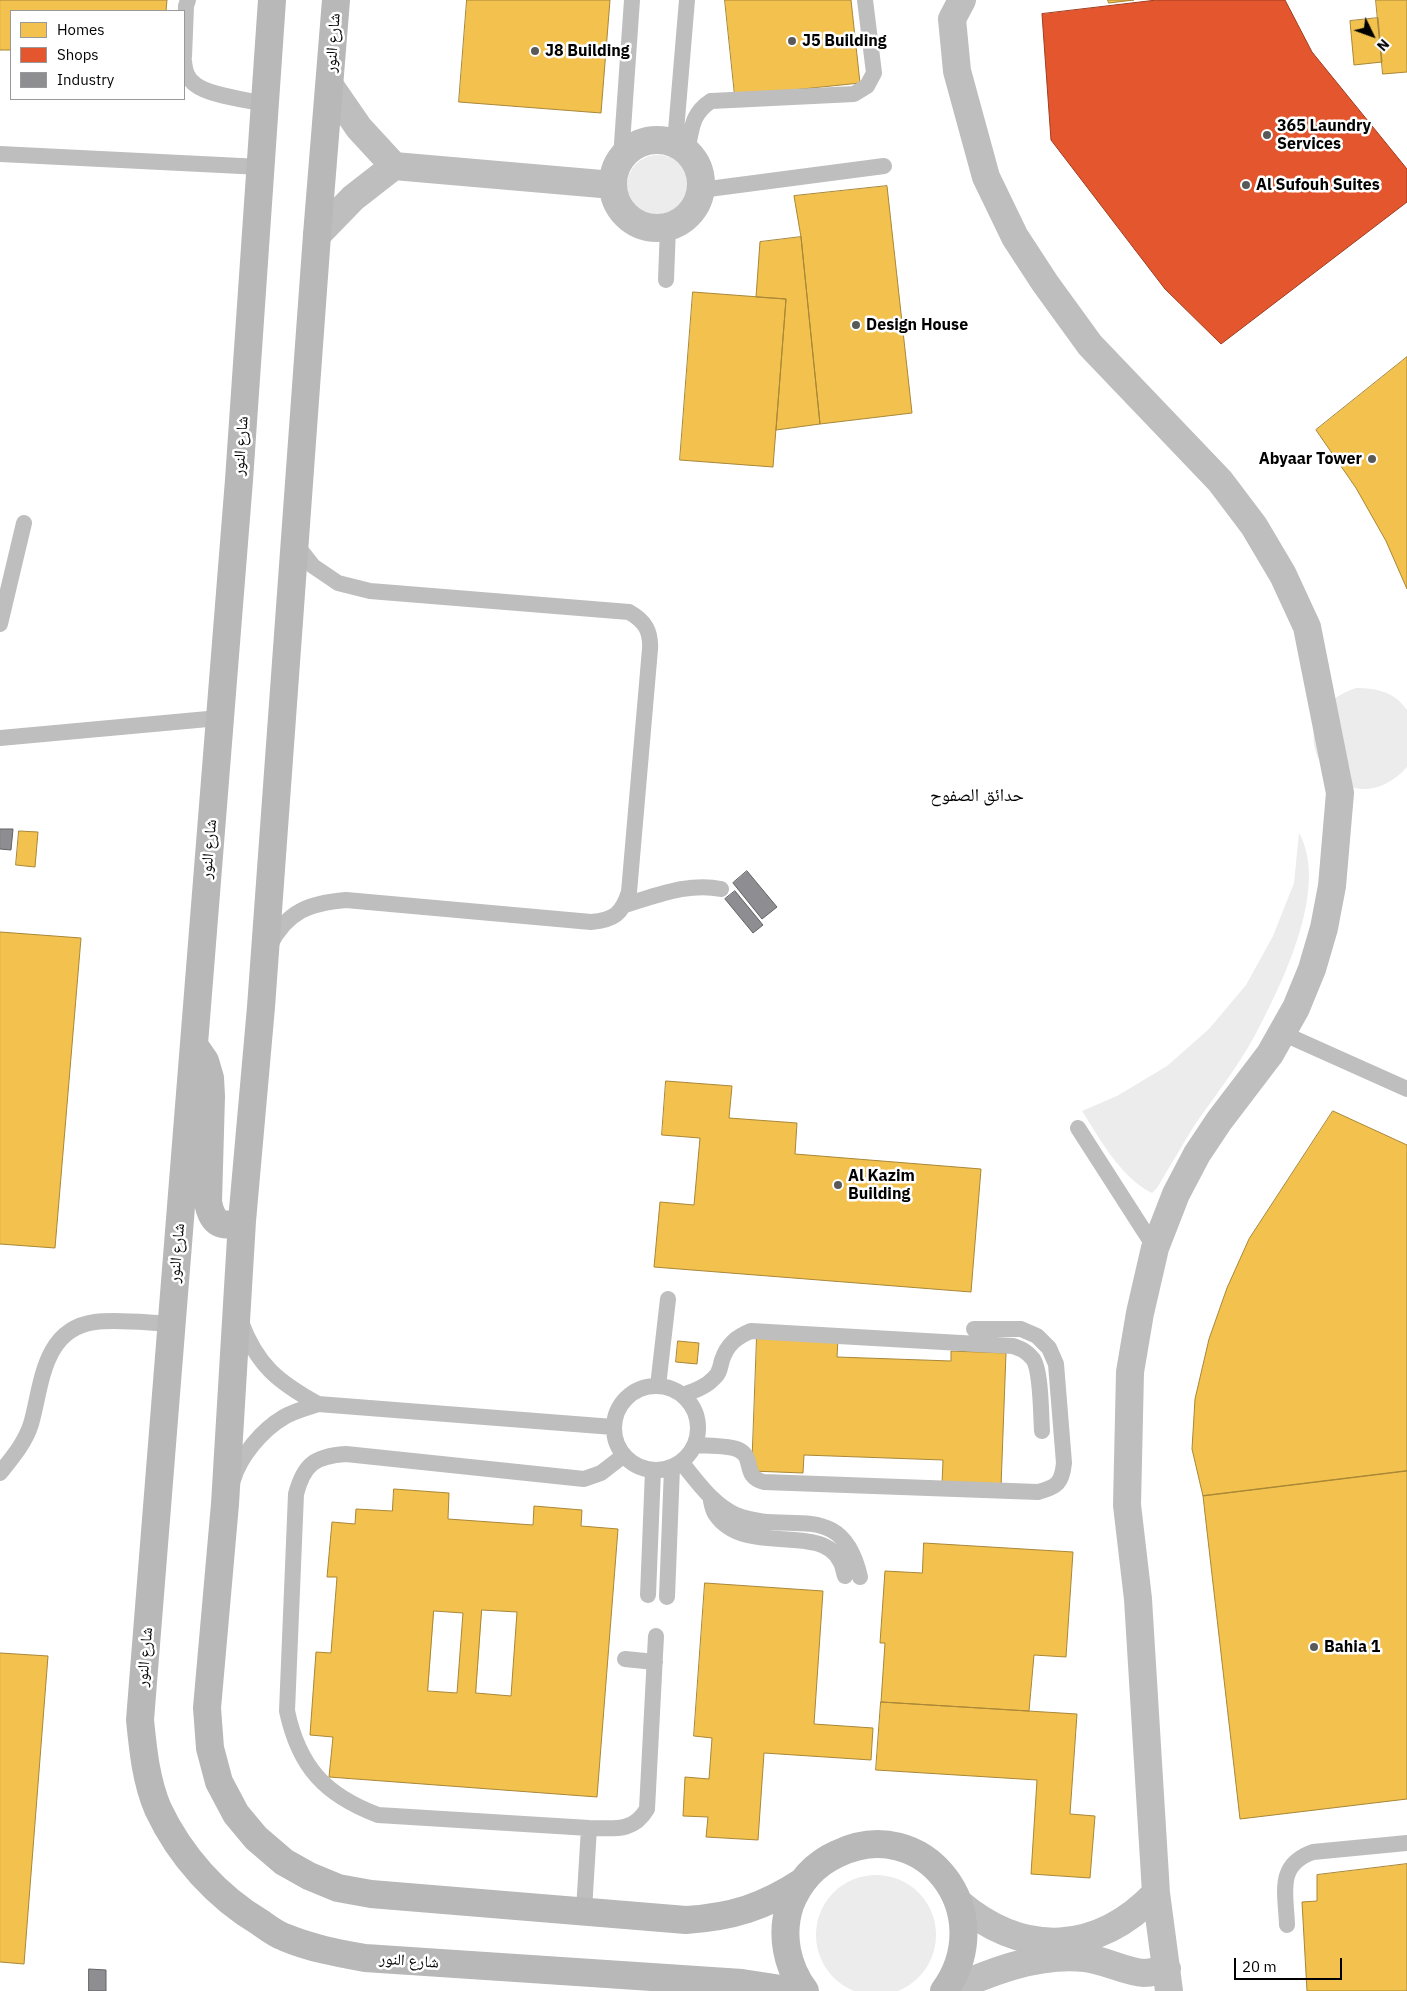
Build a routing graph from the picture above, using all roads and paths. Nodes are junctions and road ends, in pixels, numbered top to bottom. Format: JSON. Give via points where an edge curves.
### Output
{"nodes":[{"id":1,"x":188,"y":0,"type":"edge"},
{"id":2,"x":272,"y":0,"type":"edge"},
{"id":3,"x":336,"y":0,"type":"edge"},
{"id":4,"x":632,"y":0,"type":"edge"},
{"id":5,"x":688,"y":0,"type":"edge"},
{"id":6,"x":865,"y":0,"type":"edge"},
{"id":7,"x":950,"y":6,"type":"edge"},
{"id":8,"x":185,"y":32,"type":"edge"},
{"id":9,"x":185,"y":68,"type":"edge"},
{"id":10,"x":330,"y":86,"type":"junction"},
{"id":11,"x":679,"y":101,"type":"junction"},
{"id":12,"x":711,"y":101,"type":"junction"},
{"id":13,"x":265,"y":104,"type":"junction"},
{"id":14,"x":681,"y":147,"type":"junction"},
{"id":15,"x":0,"y":154,"type":"edge"},
{"id":16,"x":621,"y":158,"type":"junction"},
{"id":17,"x":394,"y":166,"type":"junction"},
{"id":18,"x":884,"y":166,"type":"dead end"},
{"id":19,"x":261,"y":167,"type":"junction"},
{"id":20,"x":613,"y":185,"type":"junction"},
{"id":21,"x":701,"y":190,"type":"junction"},
{"id":22,"x":668,"y":227,"type":"junction"},
{"id":23,"x":317,"y":235,"type":"junction"},
{"id":24,"x":666,"y":280,"type":"dead end"},
{"id":25,"x":24,"y":523,"type":"dead end"},
{"id":26,"x":294,"y":542,"type":"junction"},
{"id":27,"x":0,"y":624,"type":"edge"},
{"id":28,"x":219,"y":718,"type":"junction"},
{"id":29,"x":0,"y":738,"type":"edge"},
{"id":30,"x":721,"y":889,"type":"dead end"},
{"id":31,"x":625,"y":905,"type":"junction"},
{"id":32,"x":264,"y":956,"type":"junction"},
{"id":33,"x":1282,"y":1032,"type":"junction"},
{"id":34,"x":194,"y":1044,"type":"junction"},
{"id":35,"x":1407,"y":1089,"type":"edge"},
{"id":36,"x":1078,"y":1128,"type":"dead end"},
{"id":37,"x":242,"y":1221,"type":"junction"},
{"id":38,"x":1156,"y":1248,"type":"junction"},
{"id":39,"x":668,"y":1300,"type":"dead end"},
{"id":40,"x":238,"y":1314,"type":"junction"},
{"id":41,"x":172,"y":1324,"type":"junction"},
{"id":42,"x":974,"y":1329,"type":"dead end"},
{"id":43,"x":658,"y":1386,"type":"junction"},
{"id":44,"x":683,"y":1395,"type":"junction"},
{"id":45,"x":318,"y":1404,"type":"junction"},
{"id":46,"x":613,"y":1427,"type":"junction"},
{"id":47,"x":1042,"y":1430,"type":"dead end"},
{"id":48,"x":695,"y":1444,"type":"junction"},
{"id":49,"x":623,"y":1456,"type":"junction"},
{"id":50,"x":677,"y":1465,"type":"junction"},
{"id":51,"x":653,"y":1470,"type":"junction"},
{"id":52,"x":0,"y":1473,"type":"edge"},
{"id":53,"x":225,"y":1504,"type":"junction"},
{"id":54,"x":852,"y":1576,"type":"dead end"},
{"id":55,"x":648,"y":1595,"type":"dead end"},
{"id":56,"x":667,"y":1597,"type":"dead end"},
{"id":57,"x":656,"y":1636,"type":"dead end"},
{"id":58,"x":625,"y":1659,"type":"dead end"},
{"id":59,"x":655,"y":1662,"type":"junction"},
{"id":60,"x":589,"y":1828,"type":"junction"},
{"id":61,"x":1407,"y":1843,"type":"edge"},
{"id":62,"x":802,"y":1882,"type":"junction"},
{"id":63,"x":1156,"y":1893,"type":"junction"},
{"id":64,"x":960,"y":1903,"type":"junction"},
{"id":65,"x":584,"y":1910,"type":"junction"},
{"id":66,"x":1287,"y":1925,"type":"dead end"},
{"id":67,"x":1168,"y":1980,"type":"edge"},
{"id":68,"x":794,"y":1991,"type":"edge"},
{"id":69,"x":805,"y":1991,"type":"edge"},
{"id":70,"x":944,"y":1991,"type":"edge"},
{"id":71,"x":948,"y":1991,"type":"edge"}],
"edges":[{"from":1,"to":8,"type":"lane"},
{"from":2,"to":13,"type":"street","name":"شارع النور"},
{"from":3,"to":10,"type":"street","name":"شارع النور"},
{"from":4,"to":16,"type":"lane"},
{"from":5,"to":11,"type":"lane"},
{"from":6,"to":12,"type":"lane","via":[[874,73],[867,86],[854,94]]},
{"from":7,"to":33,"type":"street","via":[[957,71],[975,142],[986,177],[1015,237],[1090,345],[1220,481],[1254,526],[1283,575],[1307,626],[1340,793],[1332,886],[1324,928],[1312,969]]},
{"from":9,"to":13,"type":"lane","via":[[186,75],[196,86]]},
{"from":10,"to":17,"type":"street","via":[[359,128]]},
{"from":10,"to":23,"type":"street","name":"شارع النور"},
{"from":11,"to":12,"type":"lane"},
{"from":11,"to":14,"type":"lane"},
{"from":12,"to":14,"type":"lane","via":[[697,113]]},
{"from":13,"to":19,"type":"street","name":"شارع النور"},
{"from":14,"to":16,"type":"street","via":[[660,140],[646,141]]},
{"from":14,"to":21,"type":"street","via":[[696,162]]},
{"from":15,"to":19,"type":"lane"},
{"from":16,"to":20,"type":"street"},
{"from":17,"to":20,"type":"street"},
{"from":17,"to":23,"type":"street","via":[[352,198]]},
{"from":18,"to":21,"type":"lane"},
{"from":19,"to":28,"type":"street","name":"شارع النور"},
{"from":20,"to":22,"type":"street","via":[[621,210],[631,219],[654,228]]},
{"from":21,"to":22,"type":"street","via":[[690,213]]},
{"from":22,"to":24,"type":"lane"},
{"from":23,"to":26,"type":"street","name":"شارع النور"},
{"from":25,"to":27,"type":"lane"},
{"from":26,"to":31,"type":"lane","via":[[313,566],[338,583],[370,591],[588,608],[629,612],[639,617],[647,627],[650,649],[629,892]]},
{"from":26,"to":32,"type":"street","name":"شارع النور"},
{"from":28,"to":29,"type":"lane"},
{"from":28,"to":34,"type":"street","name":"شارع النور"},
{"from":30,"to":31,"type":"lane","via":[[691,887]]},
{"from":31,"to":32,"type":"lane","via":[[605,921],[591,922],[346,900],[320,902],[296,913],[276,932]]},
{"from":32,"to":37,"type":"street","name":"شارع النور"},
{"from":33,"to":35,"type":"lane"},
{"from":33,"to":38,"type":"street","via":[[1270,1054],[1197,1154],[1176,1194]]},
{"from":34,"to":37,"type":"street","via":[[210,1078],[210,1215],[219,1223],[231,1226]]},
{"from":34,"to":41,"type":"street","name":"شارع النور"},
{"from":36,"to":38,"type":"lane"},
{"from":37,"to":40,"type":"street","name":"شارع النور"},
{"from":38,"to":63,"type":"street","via":[[1130,1372],[1127,1439],[1127,1505],[1138,1599]]},
{"from":39,"to":43,"type":"lane"},
{"from":40,"to":45,"type":"lane","via":[[249,1343],[267,1368],[290,1389]]},
{"from":40,"to":53,"type":"street","name":"شارع النور"},
{"from":41,"to":52,"type":"lane","via":[[93,1322],[74,1328],[58,1342],[49,1357],[41,1374],[30,1426],[18,1451]]},
{"from":41,"to":68,"type":"street","name":"شارع النور","via":[[140,1720],[145,1766],[158,1808],[183,1852],[216,1890],[247,1915],[282,1936],[324,1951],[365,1958],[742,1983]]},
{"from":42,"to":48,"type":"lane","via":[[1021,1329],[1037,1336],[1049,1348],[1056,1364],[1064,1463],[1062,1477],[1052,1489],[1038,1492],[764,1482],[752,1476],[745,1455],[739,1450]]},
{"from":43,"to":44,"type":"lane","via":[[671,1388]]},
{"from":43,"to":46,"type":"lane","via":[[632,1392],[616,1413]]},
{"from":44,"to":47,"type":"lane","via":[[715,1378],[728,1347],[738,1336],[751,1331],[1012,1346],[1025,1350],[1034,1360]]},
{"from":44,"to":48,"type":"lane","via":[[697,1418]]},
{"from":45,"to":46,"type":"lane"},
{"from":45,"to":53,"type":"lane","via":[[284,1417],[256,1440],[236,1470]]},
{"from":46,"to":49,"type":"lane"},
{"from":48,"to":50,"type":"lane"},
{"from":49,"to":51,"type":"lane","via":[[632,1463]]},
{"from":49,"to":60,"type":"lane","via":[[601,1473],[584,1479],[332,1455],[310,1465],[300,1478],[296,1494],[287,1711],[292,1735],[316,1777],[355,1807],[378,1815]]},
{"from":50,"to":51,"type":"lane"},
{"from":50,"to":54,"type":"lane","via":[[722,1508],[738,1515],[755,1520],[819,1524],[835,1532],[856,1560]]},
{"from":50,"to":56,"type":"lane"},
{"from":51,"to":55,"type":"lane"},
{"from":53,"to":65,"type":"street","name":"شارع النور","via":[[207,1708],[210,1748],[220,1782],[236,1814],[256,1838],[284,1862],[338,1888],[371,1894]]},
{"from":57,"to":59,"type":"lane"},
{"from":58,"to":59,"type":"lane"},
{"from":59,"to":60,"type":"lane","via":[[647,1809],[631,1826]]},
{"from":60,"to":65,"type":"lane"},
{"from":61,"to":66,"type":"lane","via":[[1300,1856],[1290,1865],[1285,1877]]},
{"from":62,"to":64,"type":"street","via":[[813,1869],[843,1850],[879,1844],[896,1846],[913,1852],[942,1873]]},
{"from":62,"to":65,"type":"street","name":"شارع النور","via":[[758,1907],[711,1918],[686,1920]]},
{"from":62,"to":69,"type":"street","via":[[787,1914],[785,1931],[790,1965]]},
{"from":63,"to":64,"type":"street","via":[[1126,1920],[1102,1932],[1070,1941],[1030,1940],[1010,1934],[992,1927]]},
{"from":63,"to":67,"type":"street"},
{"from":64,"to":70,"type":"street","via":[[964,1919],[963,1951]]},
{"from":67,"to":71,"type":"street","via":[[1085,1958],[1050,1959],[994,1972]]}]}
